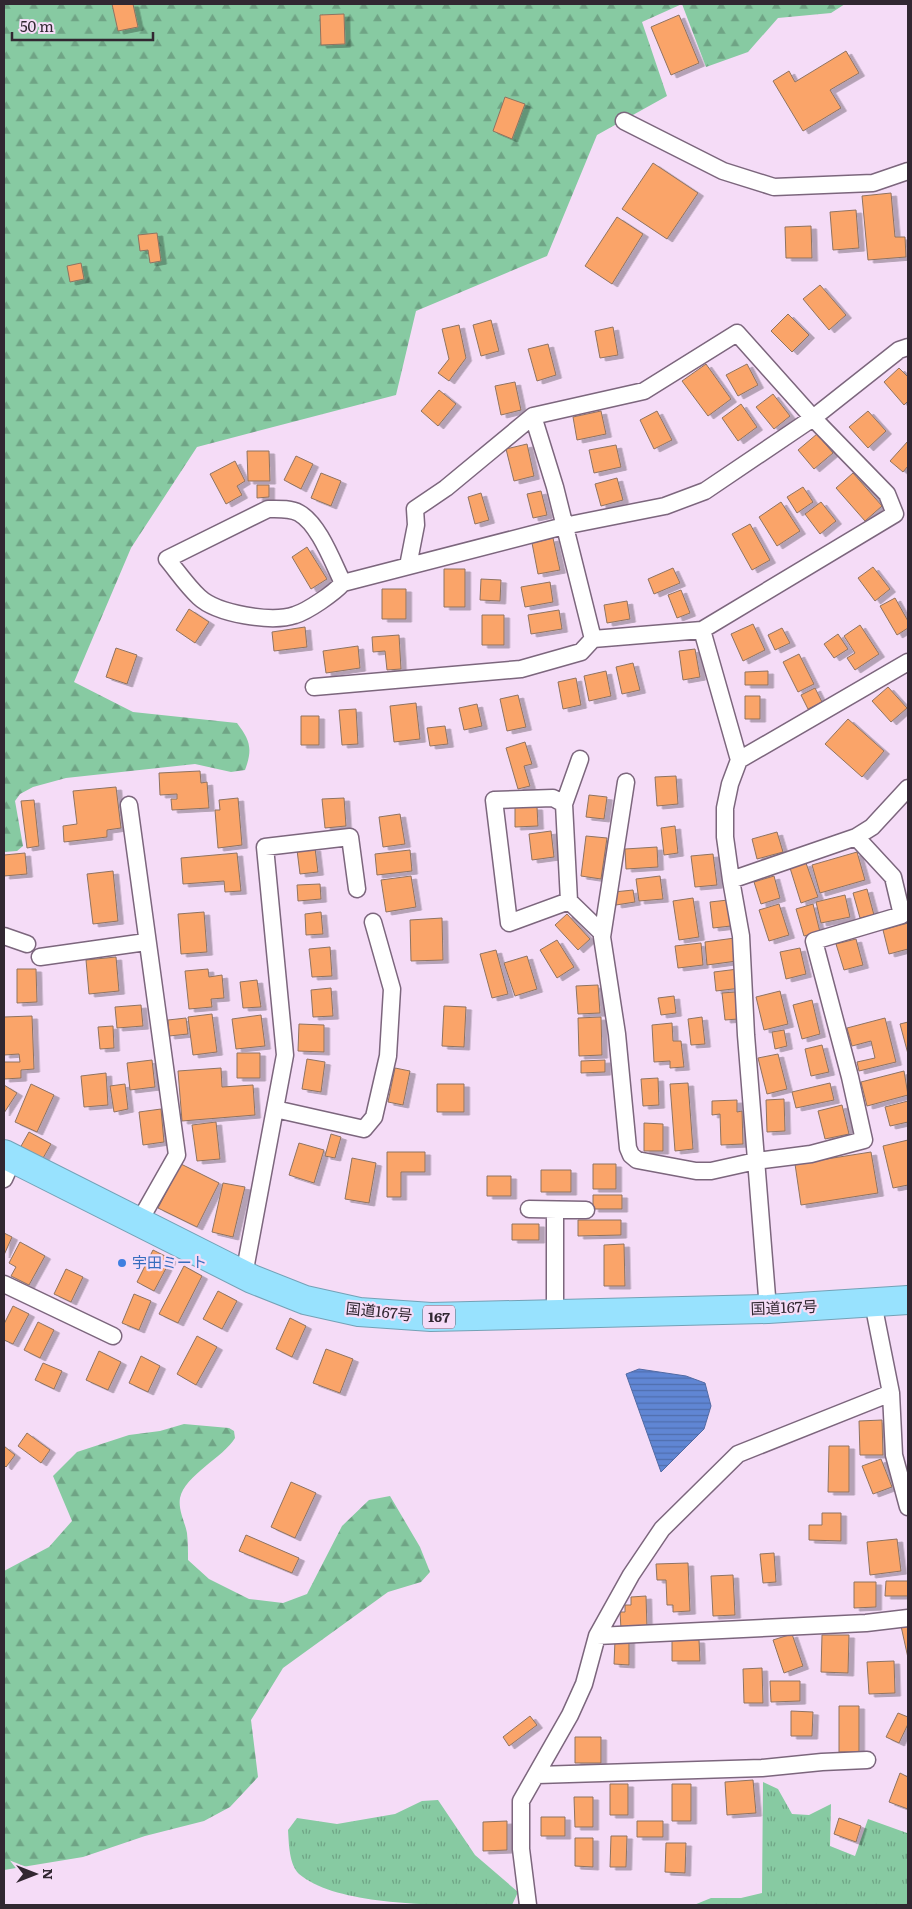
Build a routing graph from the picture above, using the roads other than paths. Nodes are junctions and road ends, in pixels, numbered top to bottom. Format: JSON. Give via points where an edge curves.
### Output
{"nodes":[{"id":1,"x":624,"y":121,"type":"dead end"},
{"id":2,"x":908,"y":171,"type":"edge"},
{"id":3,"x":905,"y":353,"type":"edge"},
{"id":4,"x":532,"y":416,"type":"junction"},
{"id":5,"x":813,"y":418,"type":"junction"},
{"id":6,"x":564,"y":526,"type":"junction"},
{"id":7,"x":408,"y":566,"type":"junction"},
{"id":8,"x":343,"y":583,"type":"junction"},
{"id":9,"x":702,"y":630,"type":"junction"},
{"id":10,"x":594,"y":639,"type":"junction"},
{"id":11,"x":908,"y":662,"type":"edge"},
{"id":12,"x":314,"y":687,"type":"dead end"},
{"id":13,"x":580,"y":759,"type":"dead end"},
{"id":14,"x":739,"y":760,"type":"junction"},
{"id":15,"x":626,"y":782,"type":"dead end"},
{"id":16,"x":908,"y":788,"type":"edge"},
{"id":17,"x":564,"y":804,"type":"junction"},
{"id":18,"x":129,"y":805,"type":"dead end"},
{"id":19,"x":856,"y":837,"type":"junction"},
{"id":20,"x":730,"y":880,"type":"junction"},
{"id":21,"x":357,"y":889,"type":"dead end"},
{"id":22,"x":569,"y":901,"type":"junction"},
{"id":23,"x":373,"y":922,"type":"dead end"},
{"id":24,"x":602,"y":933,"type":"junction"},
{"id":25,"x":4,"y":936,"type":"edge"},
{"id":26,"x":146,"y":942,"type":"junction"},
{"id":27,"x":27,"y":944,"type":"dead end"},
{"id":28,"x":40,"y":957,"type":"dead end"},
{"id":29,"x":275,"y":1110,"type":"junction"},
{"id":30,"x":756,"y":1161,"type":"junction"},
{"id":31,"x":7,"y":1164,"type":"edge"},
{"id":32,"x":529,"y":1210,"type":"dead end"},
{"id":33,"x":555,"y":1210,"type":"junction"},
{"id":34,"x":586,"y":1210,"type":"dead end"},
{"id":35,"x":139,"y":1222,"type":"junction"},
{"id":36,"x":244,"y":1275,"type":"junction"},
{"id":37,"x":4,"y":1284,"type":"edge"},
{"id":38,"x":908,"y":1300,"type":"edge"},
{"id":39,"x":873,"y":1303,"type":"junction"},
{"id":40,"x":768,"y":1309,"type":"junction"},
{"id":41,"x":555,"y":1314,"type":"junction"},
{"id":42,"x":113,"y":1336,"type":"dead end"},
{"id":43,"x":891,"y":1393,"type":"junction"},
{"id":44,"x":908,"y":1507,"type":"edge"},
{"id":45,"x":908,"y":1618,"type":"edge"},
{"id":46,"x":596,"y":1636,"type":"junction"},
{"id":47,"x":867,"y":1760,"type":"dead end"},
{"id":48,"x":537,"y":1775,"type":"junction"},
{"id":49,"x":528,"y":1905,"type":"edge"}],
"edges":[{"from":1,"to":2,"type":"street","via":[[723,171],[774,187],[873,183]]},
{"from":3,"to":5,"type":"street"},
{"from":4,"to":5,"type":"street","via":[[644,391],[737,333]]},
{"from":4,"to":6,"type":"street"},
{"from":4,"to":7,"type":"street","via":[[472,468],[415,509],[416,525]]},
{"from":5,"to":6,"type":"street","via":[[705,491],[665,506]]},
{"from":5,"to":9,"type":"street","via":[[887,494],[895,514]]},
{"from":6,"to":7,"type":"street"},
{"from":6,"to":10,"type":"street"},
{"from":7,"to":8,"type":"street"},
{"from":8,"to":8,"type":"street","via":[[335,592],[295,615],[272,618],[226,612],[200,598],[167,559],[268,509],[285,510],[299,513],[315,527]]},
{"from":9,"to":10,"type":"street"},
{"from":9,"to":14,"type":"street"},
{"from":10,"to":12,"type":"street","via":[[581,652],[521,669]]},
{"from":11,"to":14,"type":"street"},
{"from":13,"to":17,"type":"street"},
{"from":14,"to":20,"type":"street","via":[[725,808]]},
{"from":15,"to":24,"type":"street"},
{"from":16,"to":19,"type":"street","via":[[872,827]]},
{"from":17,"to":22,"type":"street"},
{"from":17,"to":22,"type":"street","via":[[553,798],[494,800],[508,923]]},
{"from":18,"to":26,"type":"street"},
{"from":19,"to":20,"type":"street"},
{"from":19,"to":30,"type":"street","via":[[893,877],[902,915],[814,941],[864,1140],[811,1154]]},
{"from":20,"to":30,"type":"street","via":[[740,936]]},
{"from":21,"to":29,"type":"street","via":[[350,837],[265,847],[285,1055]]},
{"from":22,"to":24,"type":"street"},
{"from":23,"to":29,"type":"street","via":[[392,989],[388,1056],[374,1117],[364,1129]]},
{"from":24,"to":30,"type":"street","via":[[631,1155],[637,1160],[696,1171]]},
{"from":25,"to":27,"type":"street"},
{"from":26,"to":28,"type":"street"},
{"from":26,"to":35,"type":"street","via":[[177,1155]]},
{"from":29,"to":36,"type":"street"},
{"from":30,"to":40,"type":"street"},
{"from":31,"to":35,"type":"highway","name":"国道167号","number":"167"},
{"from":32,"to":33,"type":"street"},
{"from":33,"to":34,"type":"street"},
{"from":33,"to":41,"type":"street"},
{"from":35,"to":36,"type":"highway","name":"国道167号","number":"167"},
{"from":36,"to":41,"type":"highway","name":"国道167号","number":"167","via":[[305,1300],[359,1312],[431,1317]]},
{"from":37,"to":42,"type":"street"},
{"from":38,"to":39,"type":"highway","name":"国道167号","number":"167"},
{"from":39,"to":40,"type":"highway","name":"国道167号","number":"167"},
{"from":39,"to":43,"type":"street"},
{"from":40,"to":41,"type":"highway","name":"国道167号","number":"167"},
{"from":43,"to":44,"type":"street","via":[[894,1455]]},
{"from":43,"to":46,"type":"street","via":[[738,1454],[662,1529]]},
{"from":45,"to":46,"type":"street","via":[[866,1624]]},
{"from":46,"to":48,"type":"street","via":[[584,1684]]},
{"from":47,"to":48,"type":"street","via":[[762,1768]]},
{"from":48,"to":49,"type":"street","via":[[521,1801],[521,1849]]}]}
